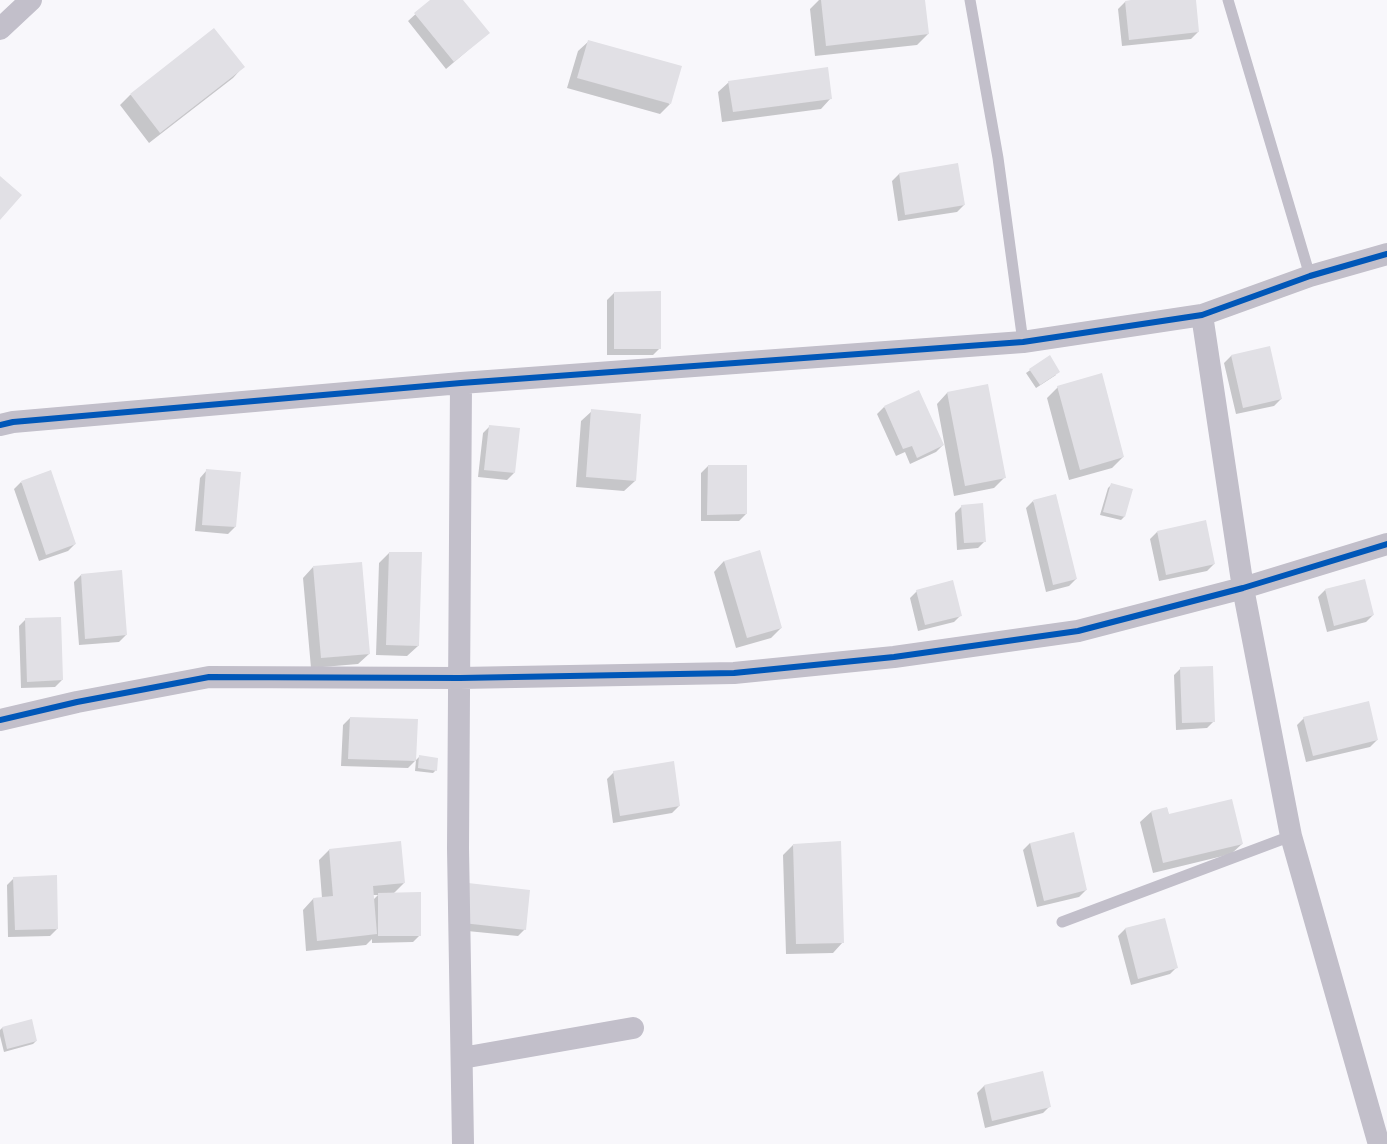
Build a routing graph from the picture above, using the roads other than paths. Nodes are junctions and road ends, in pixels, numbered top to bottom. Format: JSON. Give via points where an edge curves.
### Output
{"nodes":[{"id":1,"x":31,"y":0,"type":"edge"},
{"id":2,"x":970,"y":0,"type":"edge"},
{"id":3,"x":1228,"y":0,"type":"edge"},
{"id":4,"x":0,"y":29,"type":"edge"},
{"id":5,"x":1387,"y":254,"type":"edge"},
{"id":6,"x":1310,"y":276,"type":"junction"},
{"id":7,"x":1202,"y":315,"type":"junction"},
{"id":8,"x":1023,"y":342,"type":"junction"},
{"id":9,"x":461,"y":383,"type":"junction"},
{"id":10,"x":0,"y":425,"type":"edge"},
{"id":11,"x":1387,"y":544,"type":"edge"},
{"id":12,"x":1243,"y":588,"type":"junction"},
{"id":13,"x":460,"y":678,"type":"junction"},
{"id":14,"x":0,"y":720,"type":"edge"},
{"id":15,"x":1291,"y":836,"type":"junction"},
{"id":16,"x":1062,"y":922,"type":"dead end"},
{"id":17,"x":633,"y":1028,"type":"dead end"},
{"id":18,"x":462,"y":1058,"type":"junction"},
{"id":19,"x":1378,"y":1141,"type":"edge"},
{"id":20,"x":463,"y":1144,"type":"edge"}],
"edges":[{"from":1,"to":4,"type":"street"},
{"from":2,"to":8,"type":"lane","via":[[998,158]]},
{"from":3,"to":6,"type":"lane"},
{"from":5,"to":6,"type":"street"},
{"from":6,"to":7,"type":"street"},
{"from":7,"to":8,"type":"street"},
{"from":7,"to":12,"type":"street"},
{"from":8,"to":9,"type":"street"},
{"from":9,"to":10,"type":"street"},
{"from":9,"to":13,"type":"street"},
{"from":11,"to":12,"type":"street"},
{"from":12,"to":13,"type":"street","via":[[1078,630],[894,657],[734,673]]},
{"from":12,"to":15,"type":"street"},
{"from":13,"to":14,"type":"street","via":[[209,677],[77,702]]},
{"from":13,"to":18,"type":"street","via":[[458,848]]},
{"from":15,"to":16,"type":"lane"},
{"from":15,"to":19,"type":"street"},
{"from":17,"to":18,"type":"street"},
{"from":18,"to":20,"type":"street"}]}
